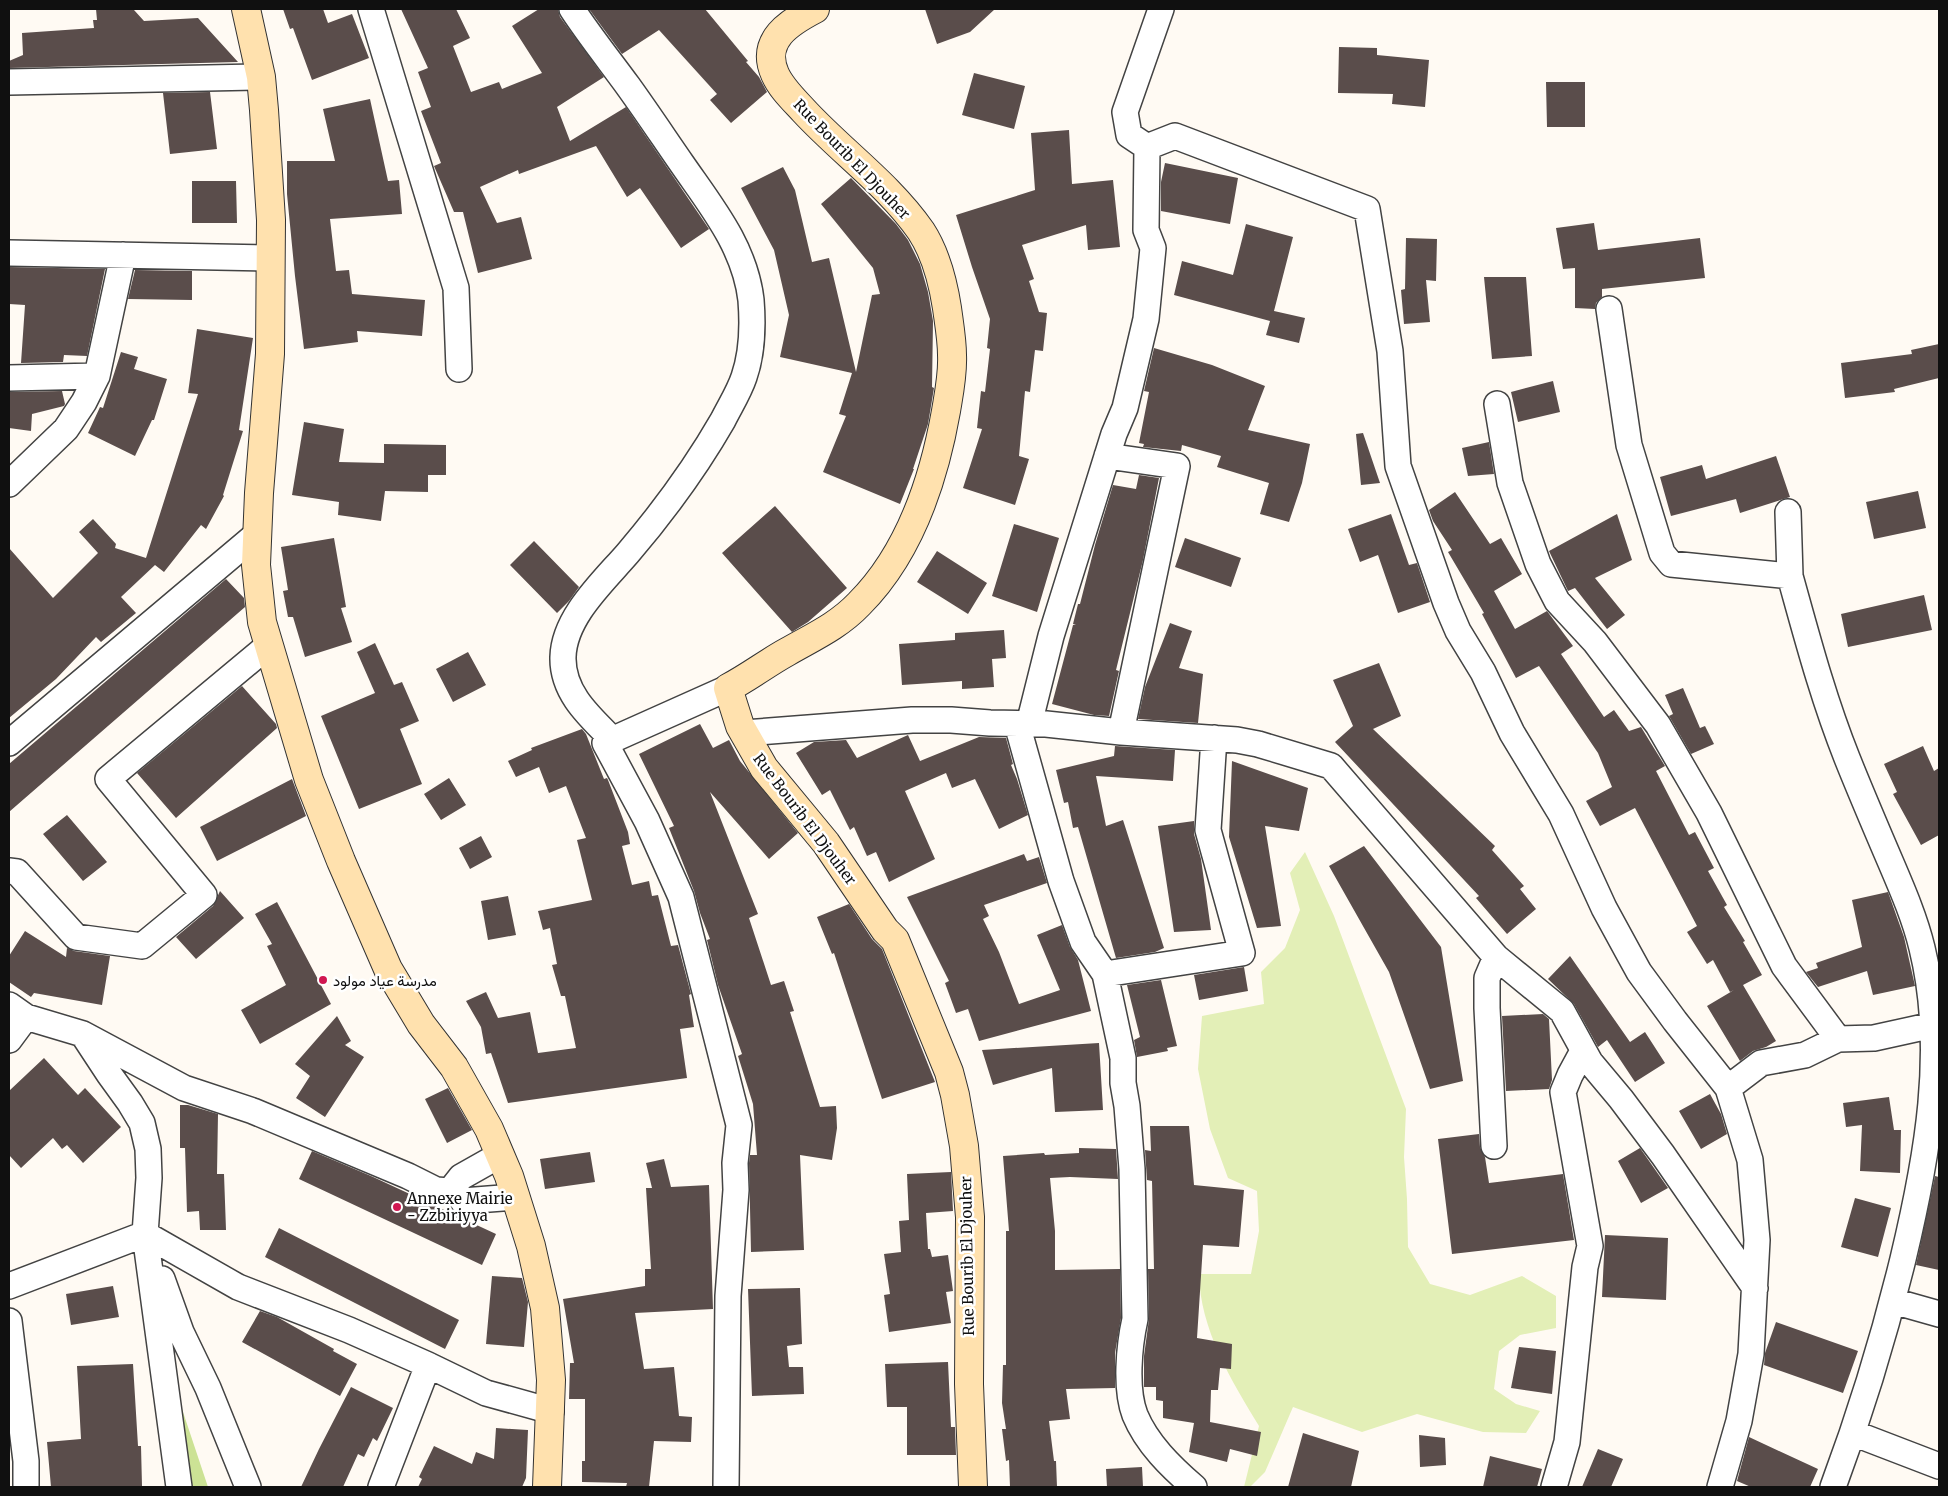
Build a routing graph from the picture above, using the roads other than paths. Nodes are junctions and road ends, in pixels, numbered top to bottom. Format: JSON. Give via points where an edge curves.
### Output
{"nodes":[{"id":1,"x":246,"y":9,"type":"edge"},
{"id":2,"x":371,"y":9,"type":"edge"},
{"id":3,"x":572,"y":9,"type":"edge"},
{"id":4,"x":815,"y":9,"type":"edge"},
{"id":5,"x":1161,"y":9,"type":"edge"},
{"id":6,"x":260,"y":77,"type":"junction"},
{"id":7,"x":9,"y":82,"type":"edge"},
{"id":8,"x":1147,"y":147,"type":"junction"},
{"id":9,"x":9,"y":253,"type":"edge"},
{"id":10,"x":122,"y":254,"type":"junction"},
{"id":11,"x":270,"y":258,"type":"junction"},
{"id":12,"x":1609,"y":309,"type":"dead end"},
{"id":13,"x":459,"y":368,"type":"dead end"},
{"id":14,"x":97,"y":376,"type":"junction"},
{"id":15,"x":9,"y":378,"type":"edge"},
{"id":16,"x":1498,"y":404,"type":"dead end"},
{"id":17,"x":1108,"y":456,"type":"junction"},
{"id":18,"x":9,"y":484,"type":"edge"},
{"id":19,"x":1788,"y":512,"type":"dead end"},
{"id":20,"x":257,"y":534,"type":"junction"},
{"id":21,"x":1790,"y":576,"type":"junction"},
{"id":22,"x":269,"y":645,"type":"junction"},
{"id":23,"x":728,"y":688,"type":"junction"},
{"id":24,"x":1023,"y":724,"type":"junction"},
{"id":25,"x":1121,"y":732,"type":"junction"},
{"id":26,"x":744,"y":734,"type":"junction"},
{"id":27,"x":1214,"y":738,"type":"junction"},
{"id":28,"x":613,"y":740,"type":"junction"},
{"id":29,"x":9,"y":743,"type":"edge"},
{"id":30,"x":9,"y":871,"type":"edge"},
{"id":31,"x":1496,"y":956,"type":"junction"},
{"id":32,"x":1105,"y":974,"type":"junction"},
{"id":33,"x":17,"y":1011,"type":"edge"},
{"id":34,"x":1933,"y":1025,"type":"junction"},
{"id":35,"x":83,"y":1034,"type":"junction"},
{"id":36,"x":1838,"y":1039,"type":"junction"},
{"id":37,"x":9,"y":1040,"type":"edge"},
{"id":38,"x":1583,"y":1051,"type":"junction"},
{"id":39,"x":1728,"y":1088,"type":"junction"},
{"id":40,"x":1494,"y":1146,"type":"dead end"},
{"id":41,"x":500,"y":1155,"type":"junction"},
{"id":42,"x":515,"y":1196,"type":"junction"},
{"id":43,"x":463,"y":1201,"type":"dead end"},
{"id":44,"x":146,"y":1234,"type":"junction"},
{"id":45,"x":9,"y":1286,"type":"edge"},
{"id":46,"x":1755,"y":1288,"type":"junction"},
{"id":47,"x":1893,"y":1301,"type":"junction"},
{"id":48,"x":1939,"y":1314,"type":"edge"},
{"id":49,"x":9,"y":1320,"type":"edge"},
{"id":50,"x":428,"y":1365,"type":"junction"},
{"id":51,"x":552,"y":1411,"type":"junction"},
{"id":52,"x":1853,"y":1432,"type":"junction"},
{"id":53,"x":18,"y":1464,"type":"edge"},
{"id":54,"x":1939,"y":1466,"type":"edge"},
{"id":55,"x":26,"y":1487,"type":"edge"},
{"id":56,"x":179,"y":1487,"type":"edge"},
{"id":57,"x":248,"y":1487,"type":"edge"},
{"id":58,"x":381,"y":1487,"type":"edge"},
{"id":59,"x":547,"y":1487,"type":"edge"},
{"id":60,"x":726,"y":1487,"type":"edge"},
{"id":61,"x":974,"y":1487,"type":"edge"},
{"id":62,"x":1194,"y":1487,"type":"edge"},
{"id":63,"x":1554,"y":1487,"type":"edge"},
{"id":64,"x":1720,"y":1487,"type":"edge"},
{"id":65,"x":1833,"y":1487,"type":"edge"}],
"edges":[{"from":1,"to":6,"type":"main road"},
{"from":2,"to":13,"type":"street","via":[[456,288]]},
{"from":3,"to":28,"type":"street","via":[[730,237],[746,273],[751,312],[750,346],[744,377],[717,430],[674,496],[589,598],[564,646],[568,687],[587,714]]},
{"from":4,"to":23,"type":"main road","name":"Rue Bourib El Djouher","via":[[779,32],[772,58],[774,73],[823,131],[874,177],[922,233],[944,287],[952,355],[950,384],[933,471],[913,522],[873,587],[844,619]]},
{"from":5,"to":8,"type":"street","via":[[1125,112],[1128,135]]},
{"from":6,"to":7,"type":"street"},
{"from":6,"to":11,"type":"main road","via":[[269,192]]},
{"from":8,"to":17,"type":"street","via":[[1146,230],[1153,248],[1146,319],[1125,408]]},
{"from":8,"to":39,"type":"street","via":[[1175,136],[1367,209],[1390,351],[1398,466],[1446,602],[1512,733],[1561,814],[1604,908],[1639,972]]},
{"from":9,"to":10,"type":"street"},
{"from":10,"to":11,"type":"street"},
{"from":10,"to":14,"type":"street"},
{"from":11,"to":20,"type":"main road","via":[[270,354]]},
{"from":12,"to":21,"type":"street","via":[[1629,445],[1662,553],[1671,564]]},
{"from":14,"to":15,"type":"street"},
{"from":14,"to":18,"type":"street","via":[[66,429]]},
{"from":16,"to":36,"type":"street","via":[[1510,483],[1538,564],[1557,600],[1595,642],[1658,725],[1709,813],[1784,966]]},
{"from":17,"to":24,"type":"street"},
{"from":17,"to":25,"type":"street","via":[[1177,466]]},
{"from":19,"to":21,"type":"street"},
{"from":20,"to":22,"type":"main road","via":[[256,565],[262,622]]},
{"from":20,"to":29,"type":"street"},
{"from":21,"to":34,"type":"street","via":[[1826,702],[1922,946]]},
{"from":22,"to":30,"type":"street","via":[[108,779],[204,895],[142,946],[76,937],[17,872]]},
{"from":22,"to":41,"type":"main road","via":[[309,780],[388,969],[421,1024],[454,1067]]},
{"from":23,"to":26,"type":"main road","name":"Rue Bourib El Djouher"},
{"from":23,"to":28,"type":"street"},
{"from":24,"to":25,"type":"street"},
{"from":24,"to":26,"type":"street","via":[[912,720]]},
{"from":24,"to":32,"type":"street","via":[[1061,881],[1083,942]]},
{"from":25,"to":27,"type":"street"},
{"from":26,"to":61,"type":"main road","name":"Rue Bourib El Djouher","via":[[764,768],[826,843],[895,940],[949,1072],[960,1122],[968,1186],[969,1384]]},
{"from":27,"to":31,"type":"street","via":[[1258,744],[1331,766]]},
{"from":27,"to":32,"type":"street","via":[[1208,830],[1242,953]]},
{"from":28,"to":60,"type":"street","via":[[605,743],[647,820],[681,897],[739,1125],[728,1296]]},
{"from":31,"to":38,"type":"street","via":[[1562,1012]]},
{"from":31,"to":40,"type":"street","via":[[1487,978]]},
{"from":32,"to":62,"type":"street","via":[[1123,1058],[1130,1134],[1135,1319],[1130,1341],[1131,1396],[1144,1432],[1175,1470]]},
{"from":33,"to":35,"type":"street"},
{"from":33,"to":37,"type":"street"},
{"from":34,"to":36,"type":"street","via":[[1874,1038]]},
{"from":34,"to":47,"type":"street","via":[[1931,1094],[1925,1147],[1915,1209]]},
{"from":35,"to":41,"type":"street","via":[[184,1088],[253,1111],[436,1190],[450,1191],[461,1177]]},
{"from":35,"to":44,"type":"street","via":[[142,1123],[148,1148]]},
{"from":36,"to":39,"type":"street","via":[[1805,1055],[1761,1063]]},
{"from":38,"to":46,"type":"street","via":[[1663,1155]]},
{"from":38,"to":63,"type":"street","via":[[1563,1092],[1590,1246],[1567,1442]]},
{"from":39,"to":46,"type":"street","via":[[1750,1160],[1757,1240]]},
{"from":41,"to":42,"type":"main road"},
{"from":42,"to":43,"type":"street"},
{"from":42,"to":51,"type":"main road","via":[[531,1246],[545,1308]]},
{"from":44,"to":45,"type":"street"},
{"from":44,"to":50,"type":"street","via":[[238,1287]]},
{"from":44,"to":56,"type":"street"},
{"from":44,"to":57,"type":"street","via":[[181,1332],[208,1388]]},
{"from":46,"to":64,"type":"street","via":[[1751,1354],[1739,1421]]},
{"from":47,"to":48,"type":"street"},
{"from":47,"to":52,"type":"street"},
{"from":49,"to":53,"type":"street"},
{"from":50,"to":51,"type":"street","via":[[486,1393]]},
{"from":50,"to":58,"type":"street"},
{"from":51,"to":59,"type":"main road"},
{"from":52,"to":54,"type":"street"},
{"from":52,"to":65,"type":"street"},
{"from":53,"to":55,"type":"street"}]}
